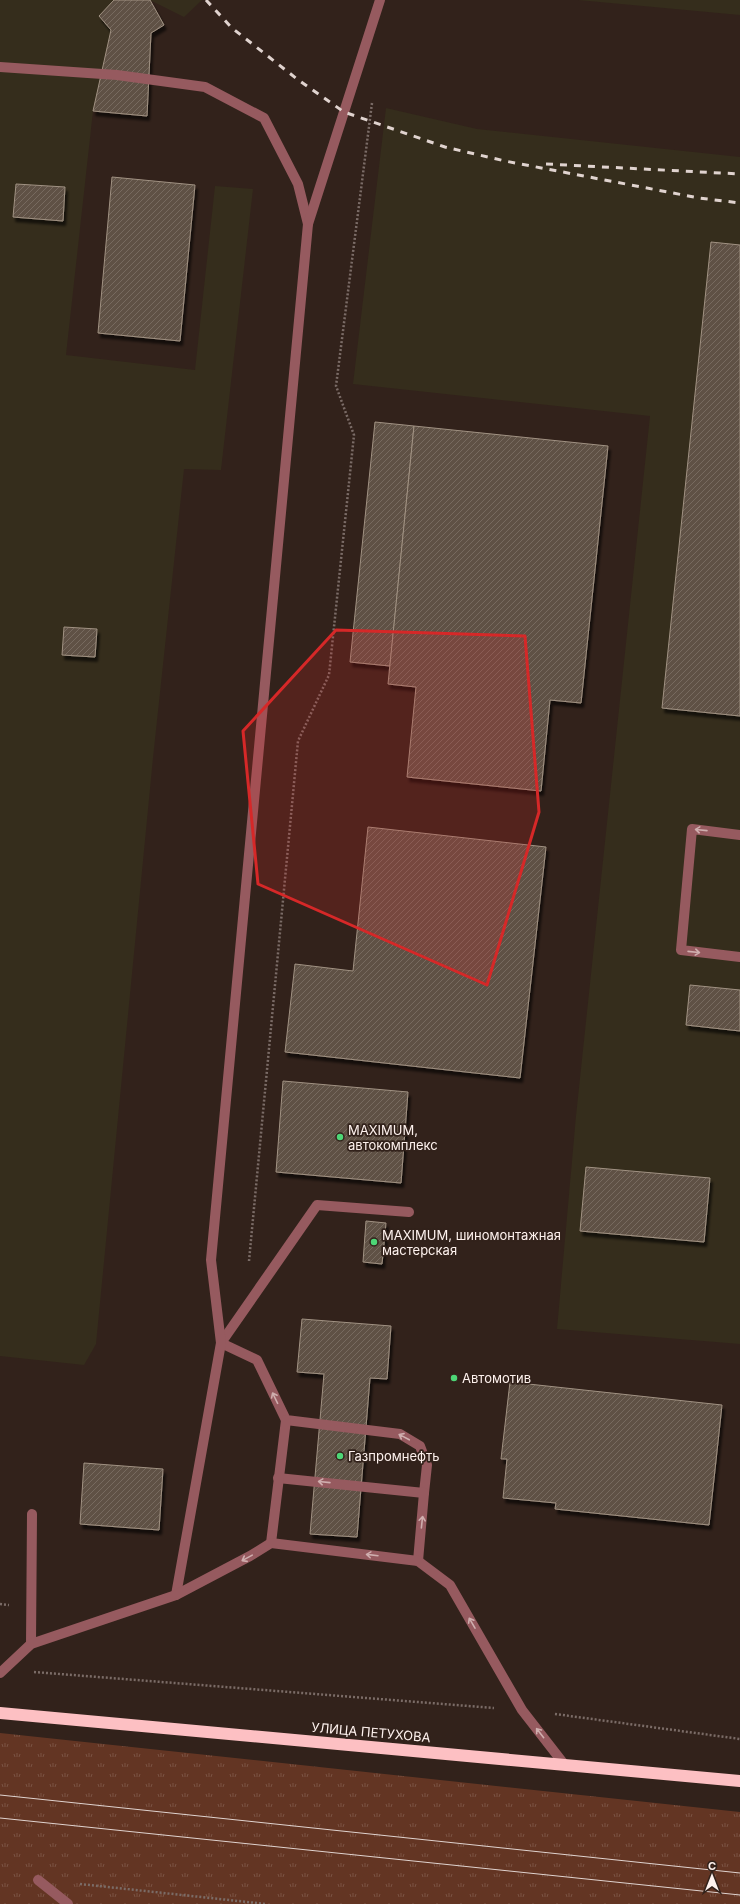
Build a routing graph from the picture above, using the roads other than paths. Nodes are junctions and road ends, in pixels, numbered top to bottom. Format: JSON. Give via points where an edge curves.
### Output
{"nodes":[{"id":1,"x":380,"y":0,"type":"edge"},
{"id":2,"x":0,"y":67,"type":"edge"},
{"id":3,"x":308,"y":224,"type":"junction"},
{"id":4,"x":740,"y":835,"type":"edge"},
{"id":5,"x":740,"y":957,"type":"edge"},
{"id":6,"x":408,"y":1212,"type":"dead end"},
{"id":7,"x":221,"y":1343,"type":"junction"},
{"id":8,"x":286,"y":1420,"type":"junction"},
{"id":9,"x":278,"y":1478,"type":"junction"},
{"id":10,"x":424,"y":1493,"type":"junction"},
{"id":11,"x":32,"y":1514,"type":"dead end"},
{"id":12,"x":271,"y":1543,"type":"junction"},
{"id":13,"x":418,"y":1561,"type":"junction"},
{"id":14,"x":176,"y":1595,"type":"junction"},
{"id":15,"x":31,"y":1644,"type":"junction"},
{"id":16,"x":2,"y":1671,"type":"edge"},
{"id":17,"x":0,"y":1713,"type":"edge"},
{"id":18,"x":564,"y":1764,"type":"junction"},
{"id":19,"x":740,"y":1781,"type":"edge"},
{"id":20,"x":38,"y":1880,"type":"dead end"},
{"id":21,"x":68,"y":1904,"type":"edge"}],
"edges":[{"from":1,"to":3,"type":"street"},
{"from":2,"to":3,"type":"street","via":[[117,75],[204,87],[264,118],[298,184]]},
{"from":3,"to":7,"type":"street","via":[[211,1260]]},
{"from":4,"to":5,"type":"street","one_way":true,"via":[[692,829],[681,950]]},
{"from":6,"to":7,"type":"street","via":[[317,1205]]},
{"from":8,"to":7,"type":"street","one_way":true,"via":[[257,1360]]},
{"from":7,"to":14,"type":"street"},
{"from":8,"to":9,"type":"street"},
{"from":10,"to":8,"type":"street","one_way":true,"via":[[427,1465],[420,1446],[400,1434]]},
{"from":10,"to":9,"type":"street","one_way":true},
{"from":9,"to":12,"type":"street"},
{"from":13,"to":10,"type":"street","one_way":true},
{"from":11,"to":15,"type":"street"},
{"from":13,"to":12,"type":"street","one_way":true},
{"from":12,"to":14,"type":"street","one_way":true},
{"from":18,"to":13,"type":"street","one_way":true,"via":[[522,1710],[450,1585]]},
{"from":14,"to":15,"type":"street"},
{"from":15,"to":16,"type":"street"},
{"from":17,"to":18,"type":"highway","name":"УЛИЦА ПЕТУХОВА"},
{"from":18,"to":19,"type":"highway","name":"УЛИЦА ПЕТУХОВА"},
{"from":20,"to":21,"type":"street"}]}
